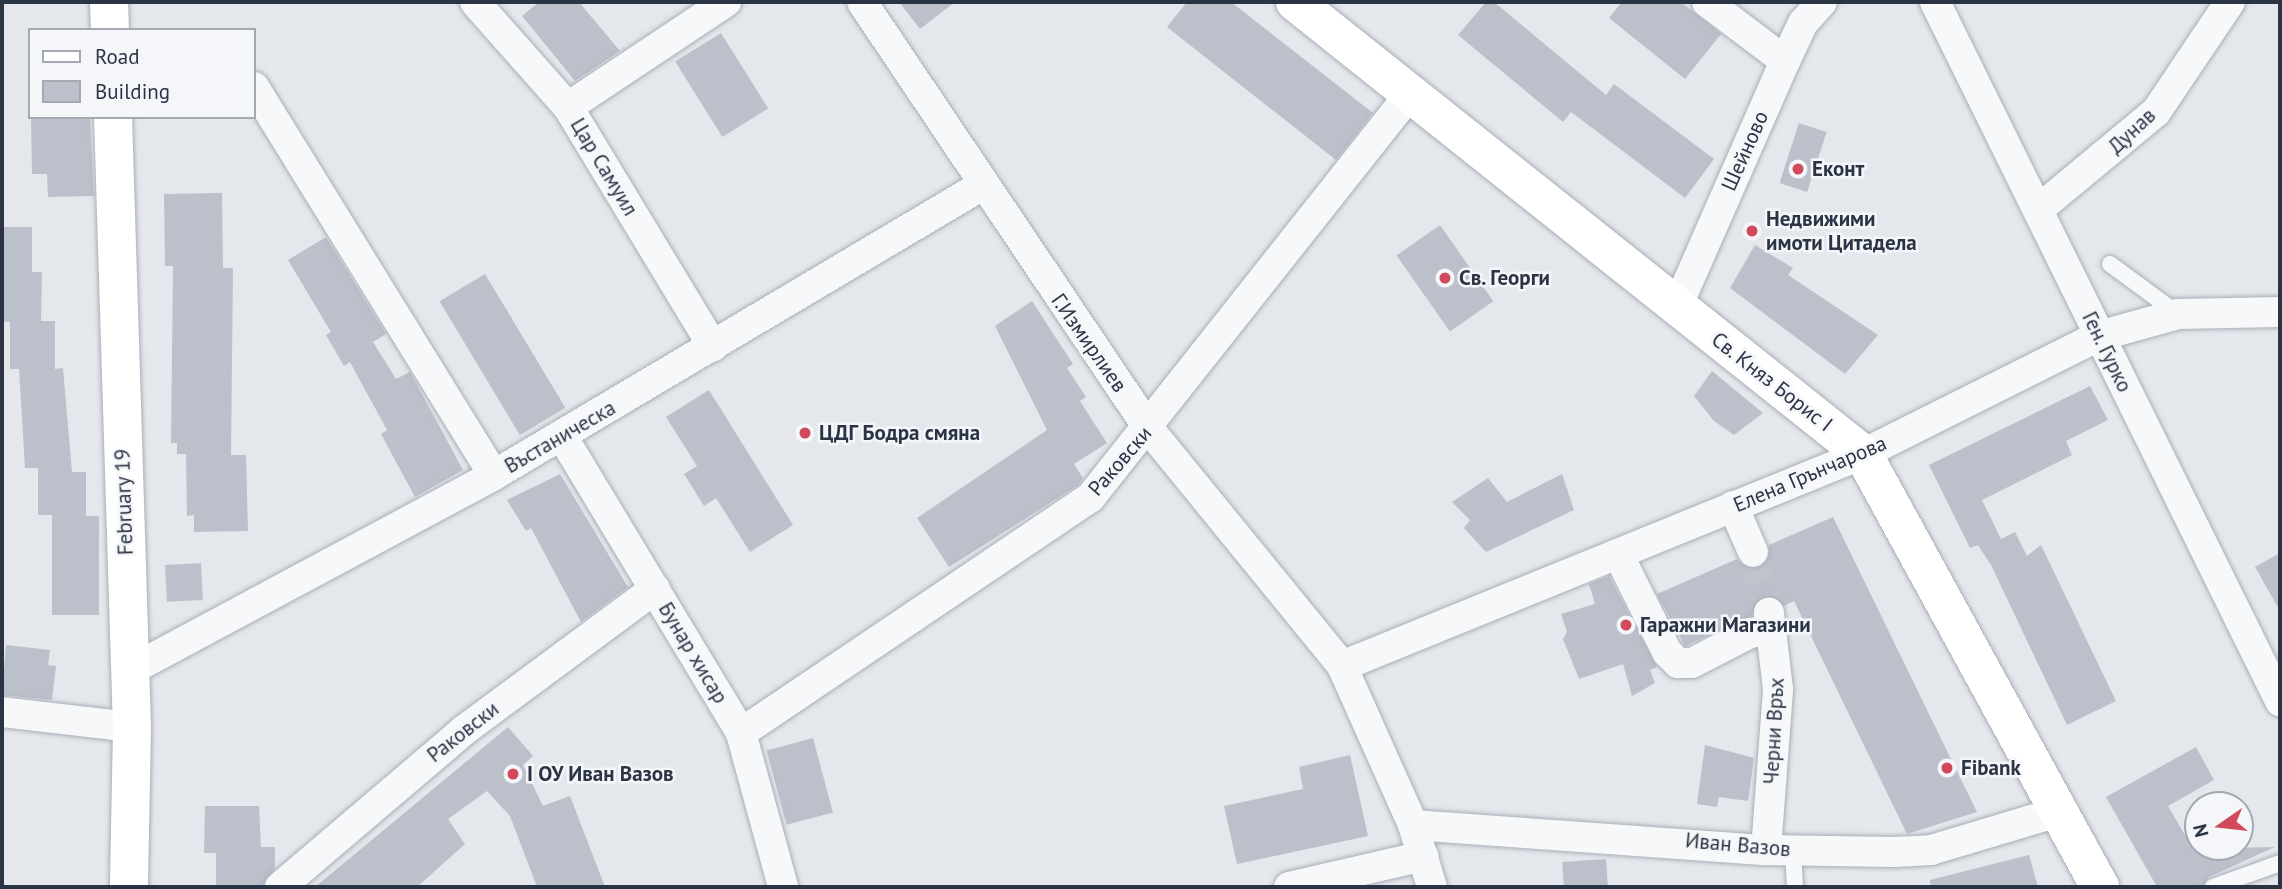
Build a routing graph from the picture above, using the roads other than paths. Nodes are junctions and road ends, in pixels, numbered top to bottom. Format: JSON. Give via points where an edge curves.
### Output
{"nodes":[{"id":1,"x":109,"y":2,"type":"edge"},
{"id":2,"x":475,"y":2,"type":"edge"},
{"id":3,"x":726,"y":2,"type":"edge"},
{"id":4,"x":862,"y":2,"type":"edge"},
{"id":5,"x":1295,"y":2,"type":"edge"},
{"id":6,"x":1707,"y":2,"type":"edge"},
{"id":7,"x":1822,"y":2,"type":"edge"},
{"id":8,"x":1935,"y":2,"type":"edge"},
{"id":9,"x":2230,"y":2,"type":"edge"},
{"id":10,"x":110,"y":28,"type":"edge"},
{"id":11,"x":1784,"y":61,"type":"junction"},
{"id":12,"x":256,"y":90,"type":"edge"},
{"id":13,"x":1410,"y":94,"type":"junction"},
{"id":14,"x":568,"y":107,"type":"junction"},
{"id":15,"x":113,"y":119,"type":"edge"},
{"id":16,"x":981,"y":186,"type":"junction"},
{"id":17,"x":2039,"y":209,"type":"junction"},
{"id":18,"x":2110,"y":264,"type":"dead end"},
{"id":19,"x":1677,"y":307,"type":"junction"},
{"id":20,"x":2280,"y":312,"type":"edge"},
{"id":21,"x":2178,"y":314,"type":"junction"},
{"id":22,"x":2099,"y":336,"type":"junction"},
{"id":23,"x":713,"y":346,"type":"junction"},
{"id":24,"x":1149,"y":429,"type":"junction"},
{"id":25,"x":562,"y":436,"type":"junction"},
{"id":26,"x":1863,"y":454,"type":"junction"},
{"id":27,"x":494,"y":475,"type":"junction"},
{"id":28,"x":1733,"y":506,"type":"junction"},
{"id":29,"x":1753,"y":552,"type":"tunnel mouth"},
{"id":30,"x":1618,"y":554,"type":"junction"},
{"id":31,"x":655,"y":589,"type":"junction"},
{"id":32,"x":1342,"y":666,"type":"junction"},
{"id":33,"x":129,"y":671,"type":"junction"},
{"id":34,"x":2280,"y":702,"type":"edge"},
{"id":35,"x":2,"y":712,"type":"edge"},
{"id":36,"x":132,"y":727,"type":"junction"},
{"id":37,"x":741,"y":733,"type":"junction"},
{"id":38,"x":2058,"y":812,"type":"junction"},
{"id":39,"x":1413,"y":825,"type":"junction"},
{"id":40,"x":1779,"y":850,"type":"junction"},
{"id":41,"x":1423,"y":856,"type":"junction"},
{"id":42,"x":2280,"y":863,"type":"edge"},
{"id":43,"x":129,"y":887,"type":"edge"},
{"id":44,"x":280,"y":887,"type":"edge"},
{"id":45,"x":783,"y":887,"type":"edge"},
{"id":46,"x":1289,"y":887,"type":"edge"},
{"id":47,"x":1432,"y":887,"type":"edge"},
{"id":48,"x":1795,"y":887,"type":"edge"},
{"id":49,"x":2100,"y":887,"type":"edge"},
{"id":50,"x":2213,"y":887,"type":"edge"}],
"edges":[{"from":1,"to":10,"type":"street"},
{"from":2,"to":14,"type":"street","name":"Цар Самуил"},
{"from":3,"to":14,"type":"street"},
{"from":4,"to":16,"type":"street","name":"Г.Измирлиев"},
{"from":5,"to":13,"type":"street","name":"Св. Княз Борис I"},
{"from":6,"to":11,"type":"street"},
{"from":7,"to":11,"type":"street","name":"Шейново","via":[[1803,23]]},
{"from":8,"to":17,"type":"street","name":"Ген. Гурко"},
{"from":9,"to":17,"type":"street","name":"Дунав","via":[[2156,112]]},
{"from":11,"to":19,"type":"street","name":"Шейново"},
{"from":12,"to":27,"type":"street"},
{"from":13,"to":19,"type":"street","name":"Св. Княз Борис I"},
{"from":13,"to":24,"type":"street","name":"Раковски"},
{"from":14,"to":23,"type":"street","name":"Цар Самуил"},
{"from":15,"to":33,"type":"street","name":"February 19"},
{"from":16,"to":23,"type":"street","name":"Въстаническа"},
{"from":16,"to":24,"type":"street","name":"Г.Измирлиев"},
{"from":17,"to":22,"type":"street","name":"Ген. Гурко"},
{"from":18,"to":21,"type":"lane"},
{"from":19,"to":26,"type":"street","name":"Св. Княз Борис I"},
{"from":20,"to":21,"type":"street","name":"Елена Грънчарова"},
{"from":21,"to":22,"type":"street","name":"Елена Грънчарова"},
{"from":22,"to":26,"type":"street","name":"Елена Грънчарова"},
{"from":22,"to":34,"type":"street","name":"Ген. Гурко"},
{"from":23,"to":25,"type":"street","name":"Въстаническа"},
{"from":24,"to":32,"type":"street","name":"Г.Измирлиев"},
{"from":24,"to":37,"type":"street","name":"Раковски","via":[[1090,498]]},
{"from":25,"to":27,"type":"street","name":"Въстаническа"},
{"from":25,"to":31,"type":"street","name":"Бунар хисар"},
{"from":26,"to":28,"type":"street","name":"Елена Грънчарова"},
{"from":26,"to":38,"type":"street","name":"Св. Княз Борис I"},
{"from":27,"to":33,"type":"street","name":"Въстаническа"},
{"from":28,"to":29,"type":"street"},
{"from":28,"to":30,"type":"street","name":"Елена Грънчарова"},
{"from":30,"to":32,"type":"street","name":"Елена Грънчарова"},
{"from":30,"to":40,"type":"street","name":"Черни Връх","via":[[1667,652],[1678,663],[1692,663],[1771,621],[1778,689]]},
{"from":31,"to":37,"type":"street","name":"Бунар хисар"},
{"from":31,"to":44,"type":"street","name":"Раковски","via":[[463,731]]},
{"from":32,"to":39,"type":"street","name":"Г.Измирлиев"},
{"from":33,"to":36,"type":"street","name":"February 19"},
{"from":35,"to":36,"type":"street"},
{"from":36,"to":43,"type":"street","name":"February 19"},
{"from":37,"to":45,"type":"street","name":"Бунар хисар"},
{"from":38,"to":40,"type":"street","name":"Иван Вазов","via":[[1931,850]]},
{"from":38,"to":49,"type":"street","name":"Св. Княз Борис I"},
{"from":39,"to":40,"type":"street","name":"Иван Вазов"},
{"from":39,"to":41,"type":"street","name":"Г.Измирлиев"},
{"from":40,"to":48,"type":"lane"},
{"from":41,"to":46,"type":"street"},
{"from":41,"to":47,"type":"street","name":"Г.Измирлиев"},
{"from":42,"to":50,"type":"lane"}]}
